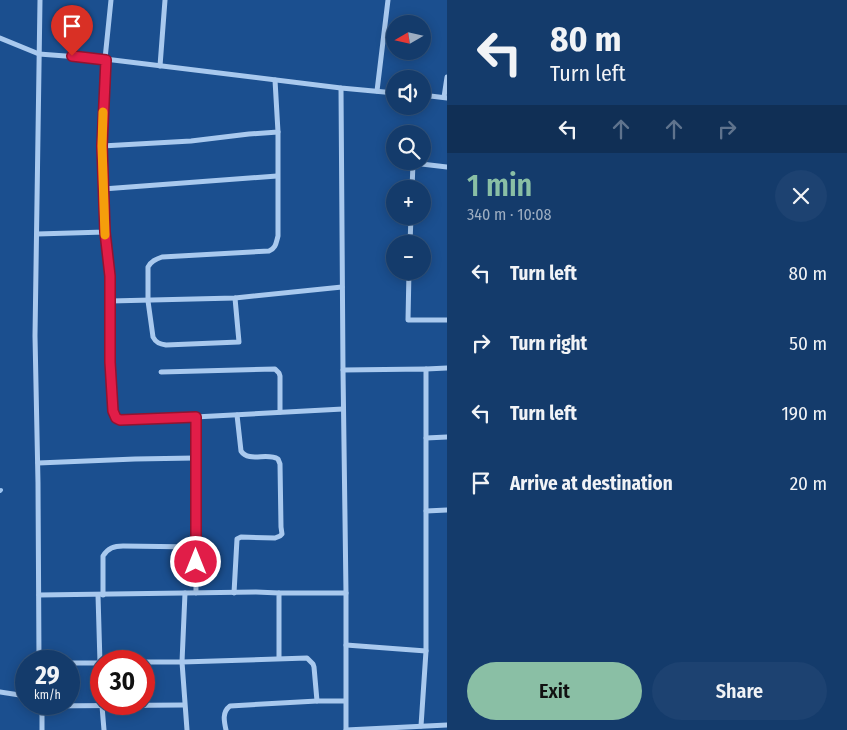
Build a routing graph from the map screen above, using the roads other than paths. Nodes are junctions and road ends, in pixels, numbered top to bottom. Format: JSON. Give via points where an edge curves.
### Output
{"nodes":[{"id":1,"x":40,"y":0,"type":"edge"},
{"id":2,"x":111,"y":0,"type":"edge"},
{"id":3,"x":165,"y":0,"type":"edge"},
{"id":4,"x":388,"y":0,"type":"edge"},
{"id":5,"x":0,"y":38,"type":"edge"},
{"id":6,"x":39,"y":54,"type":"junction"},
{"id":7,"x":106,"y":60,"type":"junction"},
{"id":8,"x":160,"y":66,"type":"junction"},
{"id":9,"x":447,"y":77,"type":"edge"},
{"id":10,"x":275,"y":80,"type":"junction"},
{"id":11,"x":341,"y":88,"type":"junction"},
{"id":12,"x":377,"y":91,"type":"junction"},
{"id":13,"x":386,"y":92,"type":"edge"},
{"id":14,"x":431,"y":96,"type":"edge"},
{"id":15,"x":446,"y":97,"type":"edge"},
{"id":16,"x":278,"y":132,"type":"junction"},
{"id":17,"x":102,"y":146,"type":"junction"},
{"id":18,"x":447,"y":167,"type":"edge"},
{"id":19,"x":278,"y":176,"type":"junction"},
{"id":20,"x":412,"y":180,"type":"edge"},
{"id":21,"x":103,"y":189,"type":"junction"},
{"id":22,"x":105,"y":232,"type":"junction"},
{"id":23,"x":37,"y":234,"type":"junction"},
{"id":24,"x":409,"y":280,"type":"edge"},
{"id":25,"x":342,"y":287,"type":"junction"},
{"id":26,"x":236,"y":298,"type":"junction"},
{"id":27,"x":110,"y":301,"type":"junction"},
{"id":28,"x":148,"y":301,"type":"junction"},
{"id":29,"x":447,"y":320,"type":"edge"},
{"id":30,"x":447,"y":368,"type":"edge"},
{"id":31,"x":426,"y":369,"type":"junction"},
{"id":32,"x":343,"y":370,"type":"junction"},
{"id":33,"x":161,"y":372,"type":"dead end"},
{"id":34,"x":344,"y":409,"type":"junction"},
{"id":35,"x":280,"y":412,"type":"junction"},
{"id":36,"x":237,"y":415,"type":"junction"},
{"id":37,"x":196,"y":417,"type":"junction"},
{"id":38,"x":447,"y":437,"type":"edge"},
{"id":39,"x":426,"y":438,"type":"junction"},
{"id":40,"x":195,"y":458,"type":"junction"},
{"id":41,"x":38,"y":463,"type":"junction"},
{"id":42,"x":447,"y":510,"type":"edge"},
{"id":43,"x":426,"y":511,"type":"junction"},
{"id":44,"x":196,"y":547,"type":"junction"},
{"id":45,"x":185,"y":593,"type":"junction"},
{"id":46,"x":196,"y":593,"type":"junction"},
{"id":47,"x":234,"y":593,"type":"junction"},
{"id":48,"x":279,"y":593,"type":"junction"},
{"id":49,"x":346,"y":593,"type":"junction"},
{"id":50,"x":101,"y":594,"type":"junction"},
{"id":51,"x":38,"y":595,"type":"junction"},
{"id":52,"x":346,"y":645,"type":"junction"},
{"id":53,"x":39,"y":650,"type":"edge"},
{"id":54,"x":100,"y":650,"type":"edge"},
{"id":55,"x":426,"y":650,"type":"junction"},
{"id":56,"x":279,"y":658,"type":"junction"},
{"id":57,"x":155,"y":662,"type":"edge"},
{"id":58,"x":182,"y":662,"type":"junction"},
{"id":59,"x":0,"y":692,"type":"edge"},
{"id":60,"x":15,"y":694,"type":"edge"},
{"id":61,"x":345,"y":701,"type":"junction"},
{"id":62,"x":317,"y":702,"type":"junction"},
{"id":63,"x":155,"y":705,"type":"edge"},
{"id":64,"x":184,"y":705,"type":"junction"},
{"id":65,"x":42,"y":715,"type":"edge"},
{"id":66,"x":103,"y":715,"type":"edge"},
{"id":67,"x":447,"y":725,"type":"edge"},
{"id":68,"x":417,"y":728,"type":"edge"},
{"id":69,"x":42,"y":730,"type":"edge"},
{"id":70,"x":104,"y":730,"type":"edge"},
{"id":71,"x":187,"y":730,"type":"edge"},
{"id":72,"x":226,"y":730,"type":"edge"},
{"id":73,"x":346,"y":730,"type":"edge"}],
"edges":[{"from":1,"to":6,"type":"street"},
{"from":2,"to":7,"type":"street"},
{"from":3,"to":8,"type":"street"},
{"from":4,"to":12,"type":"street"},
{"from":5,"to":6,"type":"street"},
{"from":6,"to":7,"type":"street"},
{"from":6,"to":23,"type":"street"},
{"from":7,"to":8,"type":"street"},
{"from":7,"to":17,"type":"street"},
{"from":8,"to":10,"type":"street"},
{"from":9,"to":15,"type":"street"},
{"from":10,"to":11,"type":"street"},
{"from":10,"to":16,"type":"street"},
{"from":11,"to":12,"type":"street"},
{"from":11,"to":25,"type":"street"},
{"from":12,"to":13,"type":"street"},
{"from":14,"to":15,"type":"street"},
{"from":16,"to":17,"type":"street"},
{"from":16,"to":19,"type":"street"},
{"from":17,"to":21,"type":"street"},
{"from":18,"to":20,"type":"street","via":[[413,163]]},
{"from":19,"to":21,"type":"street"},
{"from":19,"to":28,"type":"street","via":[[278,236],[272,250],[154,260],[148,267]]},
{"from":21,"to":22,"type":"street"},
{"from":22,"to":23,"type":"street"},
{"from":22,"to":27,"type":"street"},
{"from":23,"to":41,"type":"street"},
{"from":24,"to":29,"type":"street","via":[[408,320]]},
{"from":25,"to":26,"type":"street"},
{"from":25,"to":32,"type":"street"},
{"from":26,"to":28,"type":"street"},
{"from":26,"to":28,"type":"street","via":[[239,342],[166,345],[156,342],[153,337]]},
{"from":27,"to":28,"type":"street"},
{"from":27,"to":37,"type":"street","via":[[110,362],[116,418]]},
{"from":30,"to":31,"type":"street"},
{"from":31,"to":32,"type":"street"},
{"from":31,"to":39,"type":"street"},
{"from":32,"to":34,"type":"street"},
{"from":33,"to":35,"type":"street","via":[[275,369],[280,376]]},
{"from":34,"to":35,"type":"street"},
{"from":34,"to":49,"type":"street"},
{"from":35,"to":36,"type":"street"},
{"from":36,"to":37,"type":"street"},
{"from":36,"to":47,"type":"street","via":[[243,454],[248,457],[271,456],[280,464],[282,534],[275,538],[237,539]]},
{"from":37,"to":40,"type":"street"},
{"from":38,"to":39,"type":"street"},
{"from":39,"to":43,"type":"street"},
{"from":40,"to":41,"type":"street"},
{"from":40,"to":44,"type":"street"},
{"from":41,"to":51,"type":"street"},
{"from":42,"to":43,"type":"street"},
{"from":43,"to":55,"type":"street"},
{"from":44,"to":46,"type":"street"},
{"from":44,"to":50,"type":"street","via":[[110,548],[104,556]]},
{"from":45,"to":46,"type":"street"},
{"from":45,"to":50,"type":"street"},
{"from":45,"to":58,"type":"street"},
{"from":46,"to":47,"type":"street"},
{"from":47,"to":48,"type":"street"},
{"from":48,"to":49,"type":"street"},
{"from":48,"to":56,"type":"street"},
{"from":49,"to":52,"type":"street"},
{"from":50,"to":51,"type":"street"},
{"from":50,"to":54,"type":"street"},
{"from":51,"to":53,"type":"street"},
{"from":52,"to":55,"type":"street"},
{"from":52,"to":61,"type":"street"},
{"from":55,"to":68,"type":"street"},
{"from":56,"to":58,"type":"street"},
{"from":56,"to":62,"type":"street","via":[[307,658],[313,664]]},
{"from":57,"to":58,"type":"street"},
{"from":58,"to":64,"type":"street"},
{"from":59,"to":60,"type":"street"},
{"from":61,"to":62,"type":"street"},
{"from":61,"to":73,"type":"street"},
{"from":62,"to":72,"type":"street","via":[[230,706],[224,716]]},
{"from":63,"to":64,"type":"street"},
{"from":64,"to":71,"type":"street"},
{"from":65,"to":69,"type":"street"},
{"from":66,"to":70,"type":"street"},
{"from":67,"to":68,"type":"street"},
{"from":68,"to":73,"type":"street"}]}
